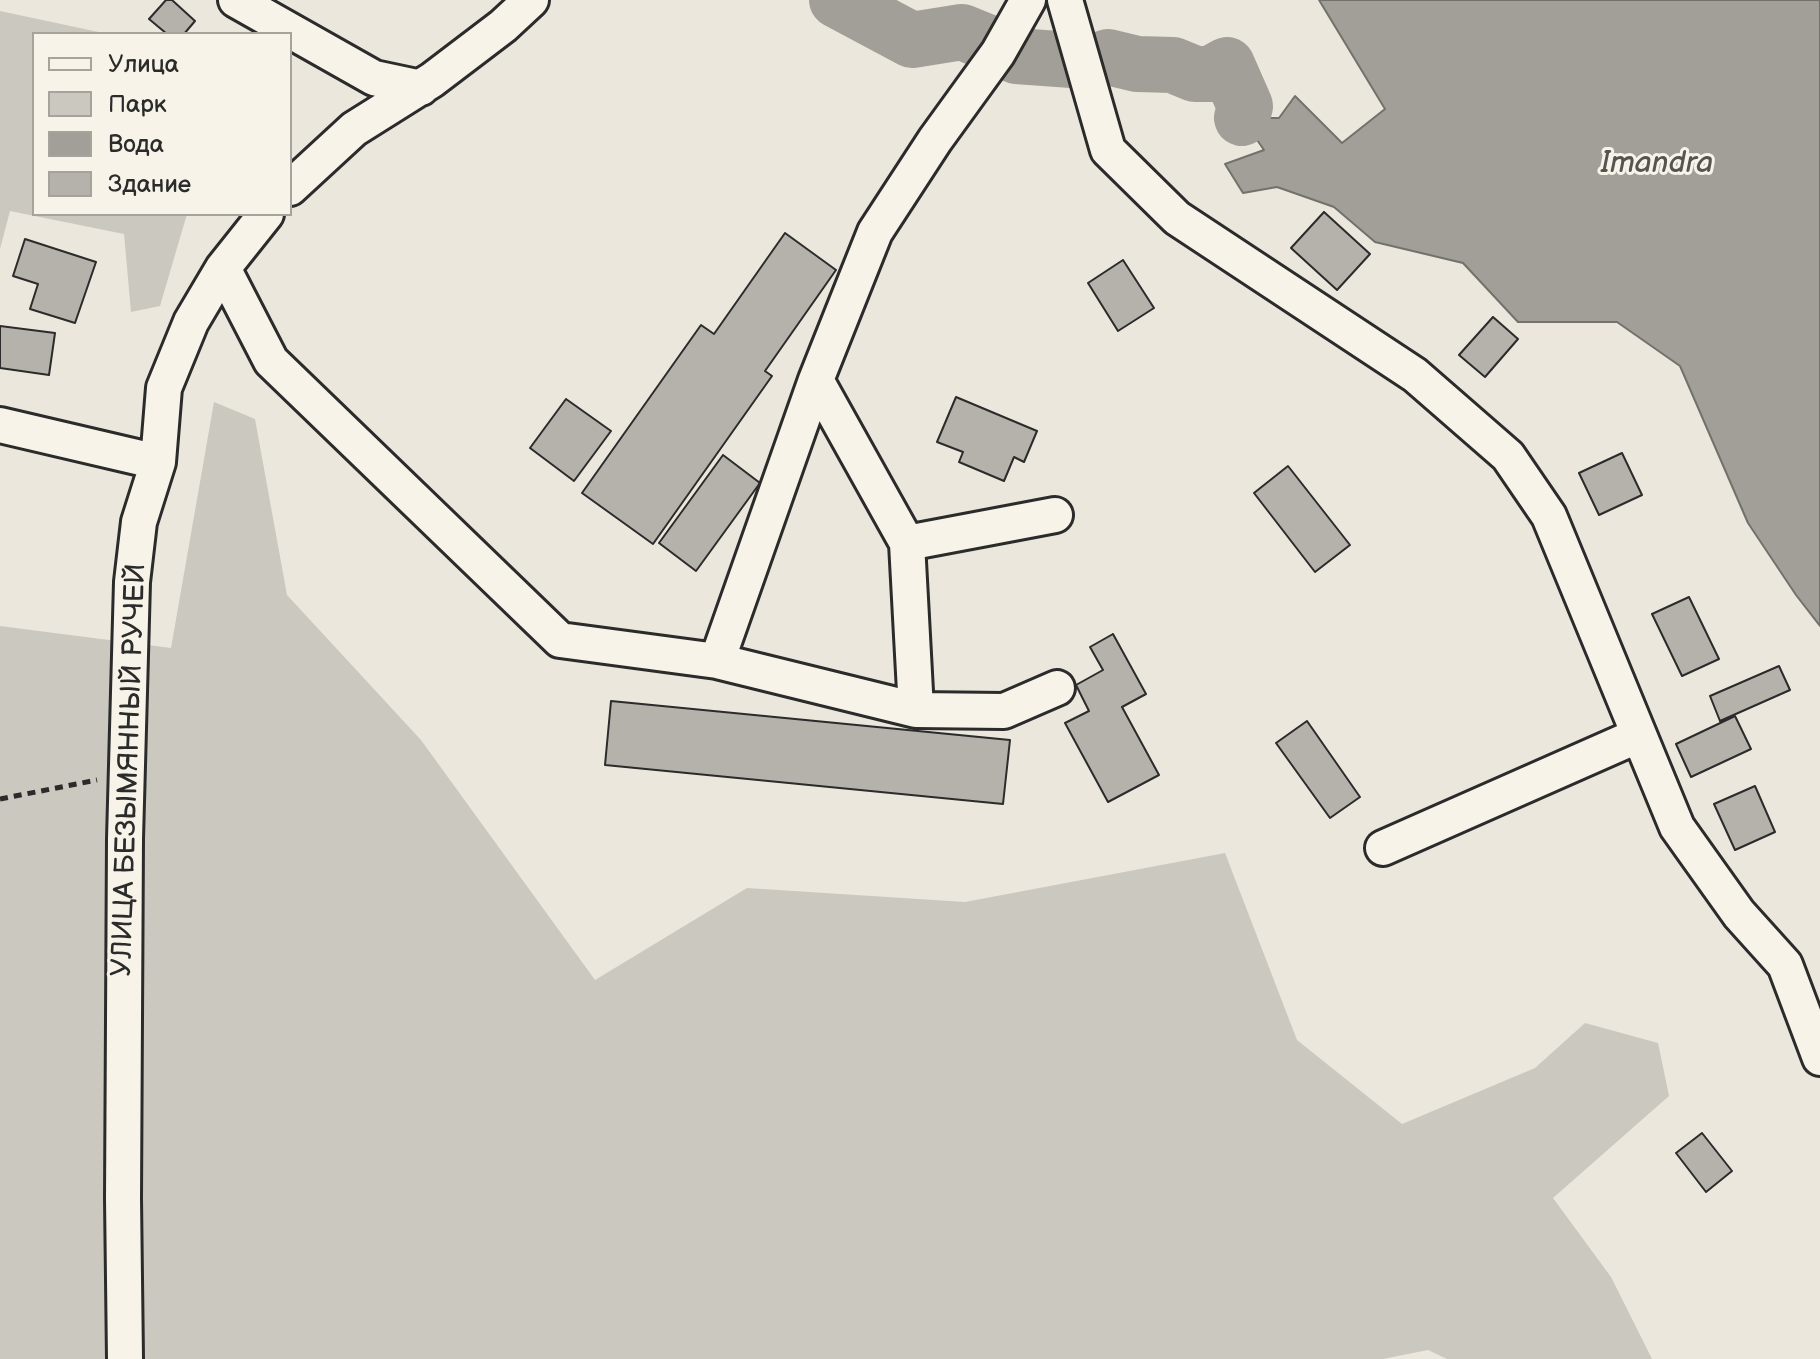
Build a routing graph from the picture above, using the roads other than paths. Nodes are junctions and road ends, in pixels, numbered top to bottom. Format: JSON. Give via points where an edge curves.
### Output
{"nodes":[{"id":1,"x":236,"y":0,"type":"edge"},
{"id":2,"x":531,"y":0,"type":"edge"},
{"id":3,"x":1028,"y":0,"type":"edge"},
{"id":4,"x":1065,"y":0,"type":"edge"},
{"id":5,"x":421,"y":88,"type":"junction"},
{"id":6,"x":292,"y":186,"type":"edge"},
{"id":7,"x":264,"y":216,"type":"edge"},
{"id":8,"x":223,"y":268,"type":"junction"},
{"id":9,"x":816,"y":380,"type":"junction"},
{"id":10,"x":0,"y":425,"type":"edge"},
{"id":11,"x":158,"y":462,"type":"junction"},
{"id":12,"x":1055,"y":515,"type":"dead end"},
{"id":13,"x":907,"y":543,"type":"junction"},
{"id":14,"x":717,"y":661,"type":"junction"},
{"id":15,"x":1057,"y":688,"type":"dead end"},
{"id":16,"x":916,"y":710,"type":"junction"},
{"id":17,"x":1639,"y":735,"type":"junction"},
{"id":18,"x":1383,"y":848,"type":"dead end"},
{"id":19,"x":1820,"y":1058,"type":"edge"},
{"id":20,"x":125,"y":1359,"type":"edge"}],
"edges":[{"from":1,"to":5,"type":"street","via":[[374,78]]},
{"from":2,"to":5,"type":"street"},
{"from":3,"to":9,"type":"street","via":[[998,53],[875,232]]},
{"from":4,"to":17,"type":"street","via":[[1108,150],[1177,218],[1415,375],[1508,456],[1549,516]]},
{"from":5,"to":6,"type":"street","via":[[354,129]]},
{"from":7,"to":8,"type":"street","name":"УЛИЦА БЕЗЫМЯННЫЙ РУЧЕЙ"},
{"from":8,"to":11,"type":"street","name":"УЛИЦА БЕЗЫМЯННЫЙ РУЧЕЙ","via":[[191,322],[164,388]]},
{"from":8,"to":14,"type":"street","via":[[271,361],[560,640]]},
{"from":9,"to":13,"type":"street"},
{"from":9,"to":14,"type":"street"},
{"from":10,"to":11,"type":"street"},
{"from":11,"to":20,"type":"street","name":"УЛИЦА БЕЗЫМЯННЫЙ РУЧЕЙ","via":[[139,522],[132,582],[124,886]]},
{"from":12,"to":13,"type":"street"},
{"from":13,"to":16,"type":"street"},
{"from":14,"to":16,"type":"street"},
{"from":15,"to":16,"type":"street","via":[[1004,711]]},
{"from":17,"to":18,"type":"street"},
{"from":17,"to":19,"type":"street","via":[[1677,827],[1739,914],[1785,965]]}]}
